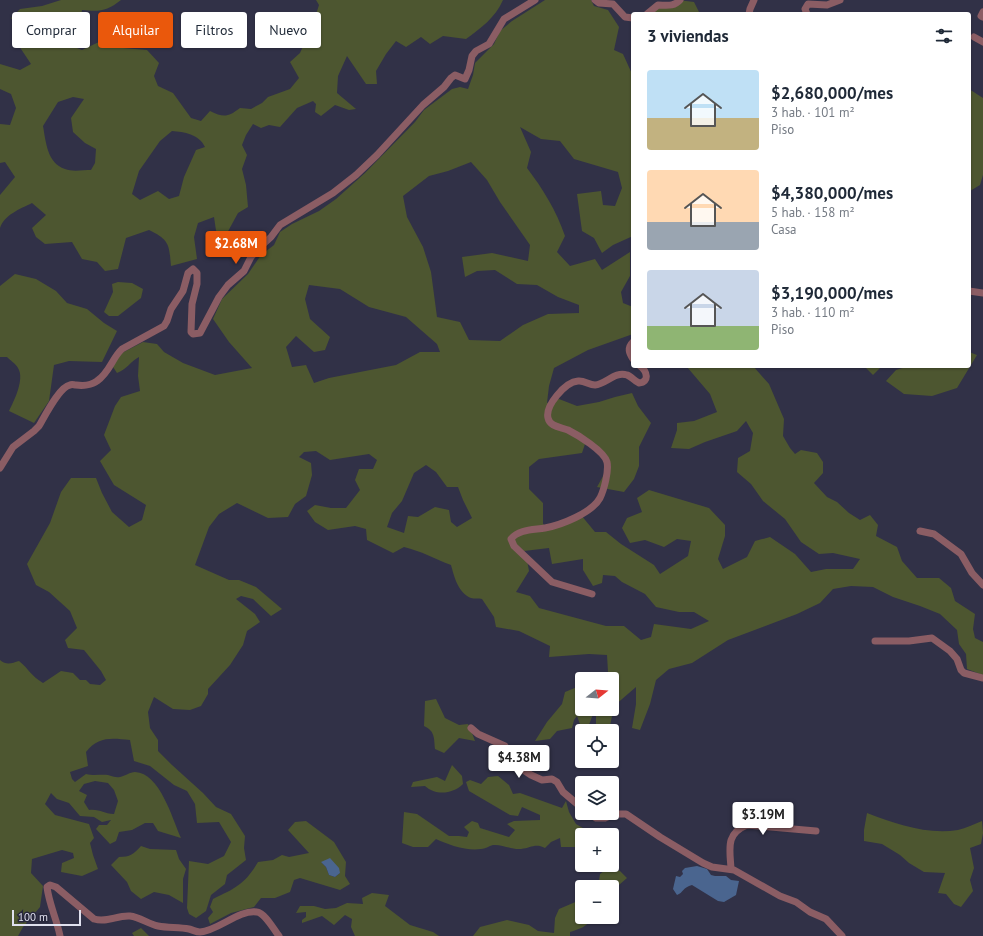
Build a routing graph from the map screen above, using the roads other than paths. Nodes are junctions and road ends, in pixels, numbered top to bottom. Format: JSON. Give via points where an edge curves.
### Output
{"nodes":[{"id":1,"x":535,"y":0,"type":"edge"},
{"id":2,"x":595,"y":0,"type":"edge"},
{"id":3,"x":680,"y":0,"type":"edge"},
{"id":4,"x":754,"y":0,"type":"edge"},
{"id":5,"x":840,"y":0,"type":"edge"},
{"id":6,"x":649,"y":12,"type":"edge"},
{"id":7,"x":750,"y":12,"type":"edge"},
{"id":8,"x":806,"y":12,"type":"edge"},
{"id":9,"x":983,"y":12,"type":"edge"},
{"id":10,"x":983,"y":17,"type":"edge"},
{"id":11,"x":631,"y":18,"type":"edge"},
{"id":12,"x":974,"y":37,"type":"dead end"},
{"id":13,"x":983,"y":42,"type":"edge"},
{"id":14,"x":971,"y":291,"type":"edge"},
{"id":15,"x":983,"y":293,"type":"edge"},
{"id":16,"x":631,"y":345,"type":"edge"},
{"id":17,"x":631,"y":354,"type":"edge"},
{"id":18,"x":643,"y":368,"type":"edge"},
{"id":19,"x":0,"y":468,"type":"edge"},
{"id":20,"x":920,"y":530,"type":"dead end"},
{"id":21,"x":983,"y":585,"type":"edge"},
{"id":22,"x":592,"y":594,"type":"dead end"},
{"id":23,"x":875,"y":641,"type":"dead end"},
{"id":24,"x":983,"y":678,"type":"edge"},
{"id":25,"x":472,"y":728,"type":"dead end"},
{"id":26,"x":575,"y":802,"type":"edge"},
{"id":27,"x":742,"y":810,"type":"dead end"},
{"id":28,"x":619,"y":814,"type":"edge"},
{"id":29,"x":747,"y":825,"type":"junction"},
{"id":30,"x":816,"y":831,"type":"dead end"},
{"id":31,"x":731,"y":869,"type":"junction"},
{"id":32,"x":60,"y":936,"type":"edge"},
{"id":33,"x":279,"y":936,"type":"edge"},
{"id":34,"x":842,"y":936,"type":"edge"}],
"edges":[{"from":1,"to":19,"type":"street","via":[[504,19],[489,44],[472,56],[465,79],[455,75],[451,78],[356,175],[333,193],[280,225],[272,237],[251,257],[244,271],[219,297],[200,333],[191,332],[192,304],[198,278],[197,272],[193,269],[188,273],[183,291],[164,326],[118,352],[108,371],[98,381],[81,386],[70,385],[62,389],[39,426],[13,447]]},
{"from":2,"to":11,"type":"street","via":[[599,3],[613,4],[625,17]]},
{"from":3,"to":6,"type":"street","via":[[671,5],[658,5]]},
{"from":4,"to":7,"type":"street"},
{"from":5,"to":8,"type":"street","via":[[827,5],[808,4]]},
{"from":9,"to":10,"type":"street"},
{"from":12,"to":13,"type":"street"},
{"from":14,"to":15,"type":"street"},
{"from":16,"to":17,"type":"street"},
{"from":18,"to":22,"type":"street","via":[[646,380],[643,383],[626,374],[596,385],[579,380],[569,384],[551,404],[547,411],[549,421],[596,448],[606,460],[608,472],[600,497],[584,512],[563,524],[521,532],[511,539],[514,546],[552,582]]},
{"from":20,"to":21,"type":"street","via":[[934,534],[961,554],[972,573]]},
{"from":23,"to":24,"type":"street","via":[[932,638],[950,651],[964,673]]},
{"from":25,"to":26,"type":"street","via":[[478,734],[504,746],[517,765],[526,772],[542,780],[552,779],[557,782],[563,792]]},
{"from":27,"to":29,"type":"street"},
{"from":28,"to":31,"type":"street","via":[[626,814],[703,863],[712,867]]},
{"from":29,"to":30,"type":"street"},
{"from":29,"to":31,"type":"street","via":[[736,831],[731,838]]},
{"from":31,"to":34,"type":"street","via":[[826,919]]},
{"from":32,"to":33,"type":"street","via":[[48,894],[47,888],[50,885],[99,921],[129,916],[160,926],[199,932],[208,931],[252,911],[263,914]]}]}
